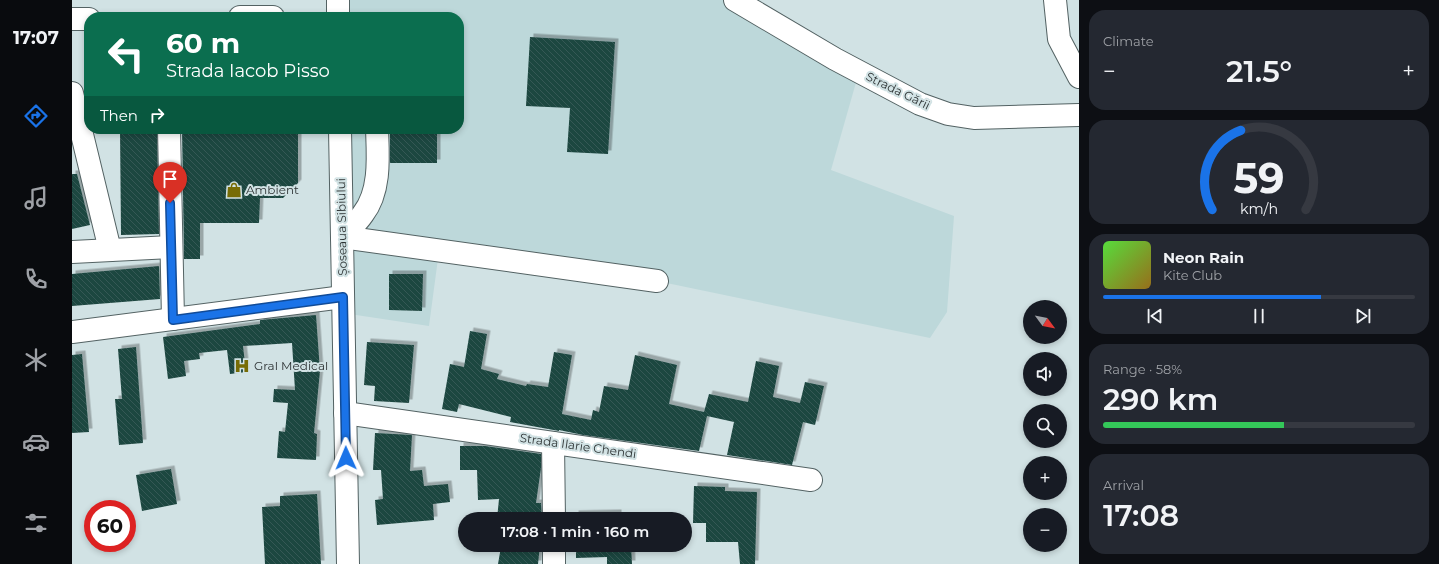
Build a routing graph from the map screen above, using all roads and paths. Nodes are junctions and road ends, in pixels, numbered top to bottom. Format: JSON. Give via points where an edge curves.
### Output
{"nodes":[{"id":1,"x":338,"y":0,"type":"edge"},
{"id":2,"x":735,"y":0,"type":"edge"},
{"id":3,"x":1055,"y":0,"type":"edge"},
{"id":4,"x":338,"y":12,"type":"edge"},
{"id":5,"x":72,"y":19,"type":"edge"},
{"id":6,"x":84,"y":19,"type":"edge"},
{"id":7,"x":1079,"y":77,"type":"edge"},
{"id":8,"x":72,"y":93,"type":"edge"},
{"id":9,"x":1079,"y":115,"type":"edge"},
{"id":10,"x":169,"y":134,"type":"edge"},
{"id":11,"x":340,"y":134,"type":"edge"},
{"id":12,"x":378,"y":134,"type":"edge"},
{"id":13,"x":342,"y":237,"type":"junction"},
{"id":14,"x":171,"y":247,"type":"junction"},
{"id":15,"x":110,"y":250,"type":"junction"},
{"id":16,"x":72,"y":252,"type":"edge"},
{"id":17,"x":657,"y":281,"type":"dead end"},
{"id":18,"x":343,"y":297,"type":"junction"},
{"id":19,"x":173,"y":320,"type":"junction"},
{"id":20,"x":72,"y":332,"type":"edge"},
{"id":21,"x":345,"y":413,"type":"junction"},
{"id":22,"x":553,"y":443,"type":"junction"},
{"id":23,"x":811,"y":480,"type":"dead end"},
{"id":24,"x":554,"y":512,"type":"edge"},
{"id":25,"x":554,"y":552,"type":"edge"},
{"id":26,"x":348,"y":564,"type":"edge"},
{"id":27,"x":554,"y":564,"type":"edge"}],
"edges":[{"from":1,"to":4,"type":"street"},
{"from":2,"to":9,"type":"street","name":"Strada Gării","via":[[853,69],[920,104],[948,114],[974,118]]},
{"from":3,"to":7,"type":"street","via":[[1059,39]]},
{"from":5,"to":6,"type":"street"},
{"from":8,"to":15,"type":"street"},
{"from":10,"to":14,"type":"street"},
{"from":11,"to":13,"type":"street","name":"Șoseaua Sibiului"},
{"from":12,"to":13,"type":"street","via":[[378,172],[373,195],[364,214]]},
{"from":13,"to":17,"type":"street"},
{"from":13,"to":18,"type":"street","name":"Șoseaua Sibiului"},
{"from":14,"to":15,"type":"street"},
{"from":14,"to":19,"type":"street"},
{"from":15,"to":16,"type":"street"},
{"from":18,"to":19,"type":"street"},
{"from":18,"to":21,"type":"street","name":"Șoseaua Sibiului"},
{"from":19,"to":20,"type":"street"},
{"from":21,"to":22,"type":"street","name":"Strada Ilarie Chendi"},
{"from":21,"to":26,"type":"street","name":"Șoseaua Sibiului"},
{"from":22,"to":23,"type":"street","name":"Strada Ilarie Chendi"},
{"from":22,"to":24,"type":"street"},
{"from":25,"to":27,"type":"street"}]}
